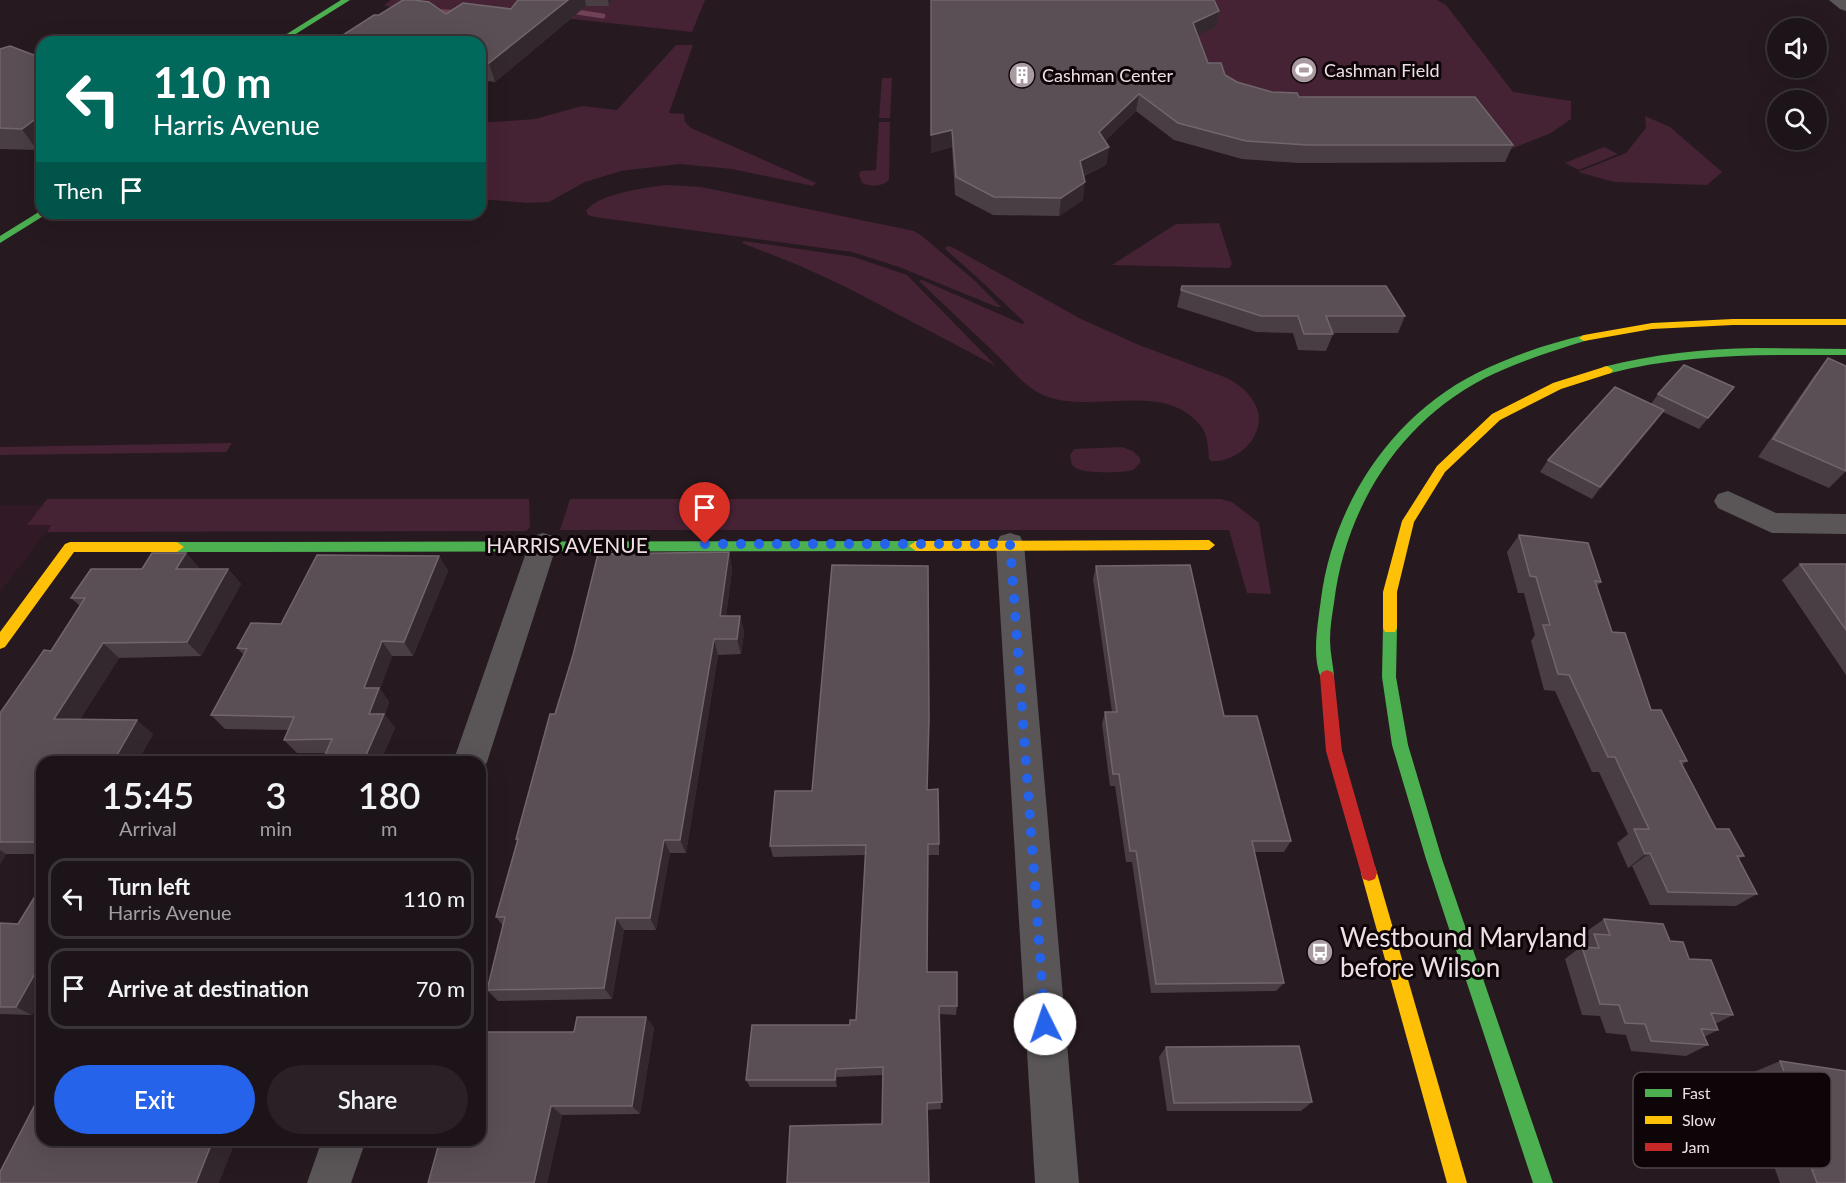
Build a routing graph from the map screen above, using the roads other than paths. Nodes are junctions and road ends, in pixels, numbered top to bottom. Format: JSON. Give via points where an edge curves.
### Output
{"nodes":[{"id":1,"x":1837,"y":0,"type":"edge"},
{"id":2,"x":350,"y":5,"type":"edge"},
{"id":3,"x":1846,"y":6,"type":"edge"},
{"id":4,"x":326,"y":29,"type":"dead end"},
{"id":5,"x":290,"y":36,"type":"edge"},
{"id":6,"x":36,"y":216,"type":"edge"},
{"id":7,"x":7,"y":230,"type":"edge"},
{"id":8,"x":0,"y":240,"type":"edge"},
{"id":9,"x":1846,"y":322,"type":"edge"},
{"id":10,"x":1846,"y":352,"type":"edge"},
{"id":11,"x":1728,"y":501,"type":"dead end"},
{"id":12,"x":1846,"y":524,"type":"edge"},
{"id":13,"x":543,"y":544,"type":"junction"},
{"id":14,"x":1010,"y":544,"type":"junction"},
{"id":15,"x":1209,"y":545,"type":"dead end"},
{"id":16,"x":3,"y":635,"type":"edge"},
{"id":17,"x":472,"y":756,"type":"edge"},
{"id":18,"x":342,"y":1146,"type":"edge"},
{"id":19,"x":329,"y":1183,"type":"edge"},
{"id":20,"x":1057,"y":1183,"type":"edge"},
{"id":21,"x":1457,"y":1183,"type":"edge"},
{"id":22,"x":1543,"y":1183,"type":"edge"}],
"edges":[{"from":1,"to":3,"type":"street"},
{"from":2,"to":4,"type":"main road"},
{"from":2,"to":5,"type":"main road"},
{"from":6,"to":7,"type":"main road"},
{"from":7,"to":8,"type":"main road"},
{"from":9,"to":21,"type":"main road","via":[[1652,326],[1582,338],[1529,354],[1471,380],[1425,413],[1388,450],[1357,496],[1333,562],[1323,636],[1334,751]]},
{"from":10,"to":22,"type":"main road","via":[[1690,355],[1622,365],[1557,386],[1496,417],[1441,469],[1408,520],[1390,592],[1389,677],[1400,745],[1434,859]]},
{"from":11,"to":12,"type":"street","via":[[1772,524]]},
{"from":13,"to":14,"type":"main road","name":"HARRIS AVENUE"},
{"from":13,"to":16,"type":"main road","name":"HARRIS AVENUE","via":[[70,547]]},
{"from":13,"to":17,"type":"street"},
{"from":14,"to":15,"type":"main road","name":"HARRIS AVENUE"},
{"from":14,"to":20,"type":"street"},
{"from":18,"to":19,"type":"street"}]}
